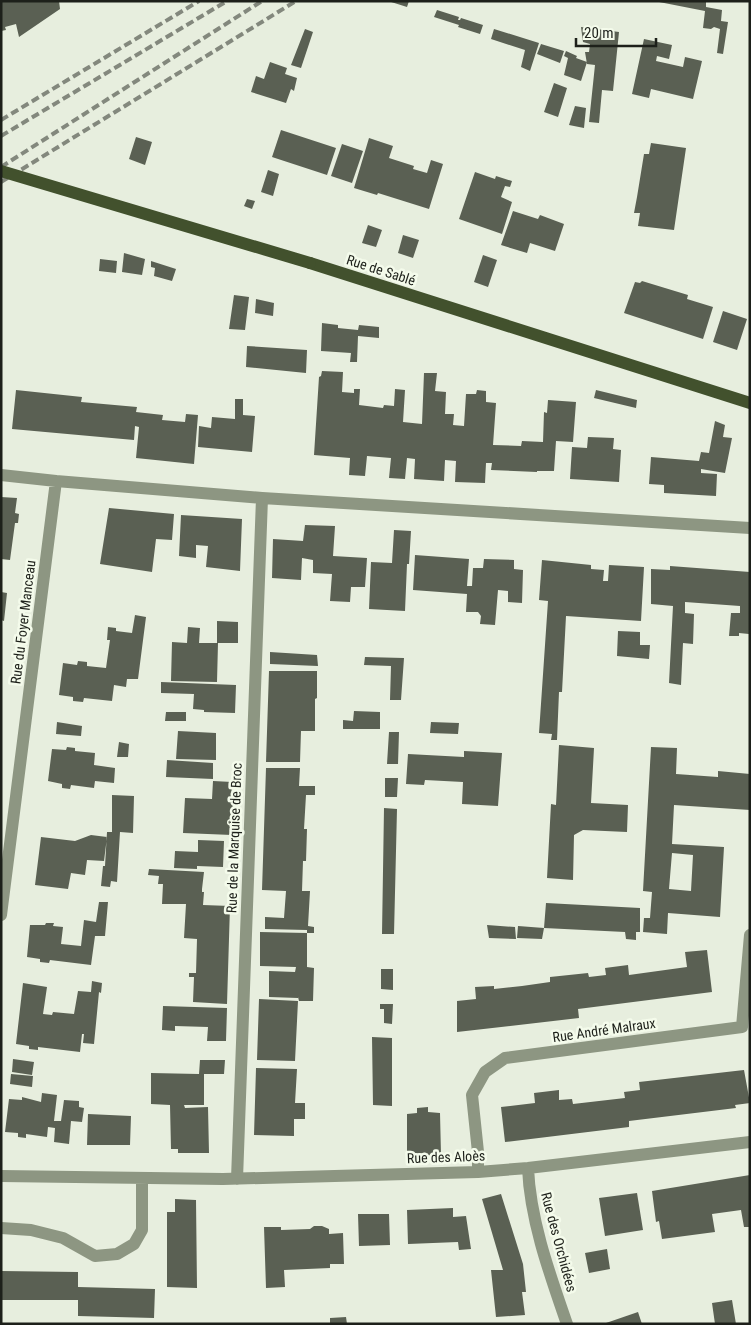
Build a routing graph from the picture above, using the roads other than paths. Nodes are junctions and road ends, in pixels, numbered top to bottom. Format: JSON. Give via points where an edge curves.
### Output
{"nodes":[{"id":1,"x":1,"y":171,"type":"edge"},
{"id":2,"x":750,"y":404,"type":"edge"},
{"id":3,"x":1,"y":475,"type":"edge"},
{"id":4,"x":56,"y":481,"type":"junction"},
{"id":5,"x":262,"y":498,"type":"junction"},
{"id":6,"x":750,"y":528,"type":"edge"},
{"id":7,"x":1,"y":915,"type":"edge"},
{"id":8,"x":750,"y":934,"type":"edge"},
{"id":9,"x":750,"y":1142,"type":"edge"},
{"id":10,"x":528,"y":1168,"type":"junction"},
{"id":11,"x":478,"y":1172,"type":"junction"},
{"id":12,"x":1,"y":1176,"type":"edge"},
{"id":13,"x":142,"y":1178,"type":"junction"},
{"id":14,"x":237,"y":1179,"type":"junction"},
{"id":15,"x":1,"y":1228,"type":"edge"},
{"id":16,"x":567,"y":1324,"type":"edge"}],
"edges":[{"from":1,"to":2,"type":"main road","name":"Rue de Sablé","bridge":true,"via":[[310,263]]},
{"from":3,"to":4,"type":"street"},
{"from":4,"to":5,"type":"street"},
{"from":4,"to":7,"type":"street","name":"Rue du Foyer Manceau"},
{"from":5,"to":6,"type":"street"},
{"from":5,"to":14,"type":"street","name":"Rue de la Marquise de Broc"},
{"from":8,"to":11,"type":"street","name":"Rue André Malraux","via":[[742,1027],[505,1058],[485,1072],[472,1095]]},
{"from":9,"to":10,"type":"street","name":"Rue des Aloès"},
{"from":10,"to":11,"type":"street","name":"Rue des Aloès"},
{"from":10,"to":16,"type":"street","name":"Rue des Orchidées","via":[[529,1194]]},
{"from":11,"to":14,"type":"street","name":"Rue des Aloès"},
{"from":12,"to":13,"type":"street","name":"Rue des Aloès"},
{"from":13,"to":14,"type":"street","name":"Rue des Aloès"},
{"from":13,"to":15,"type":"street","via":[[142,1230],[134,1244],[117,1254],[95,1256],[63,1238],[31,1230]]}]}
